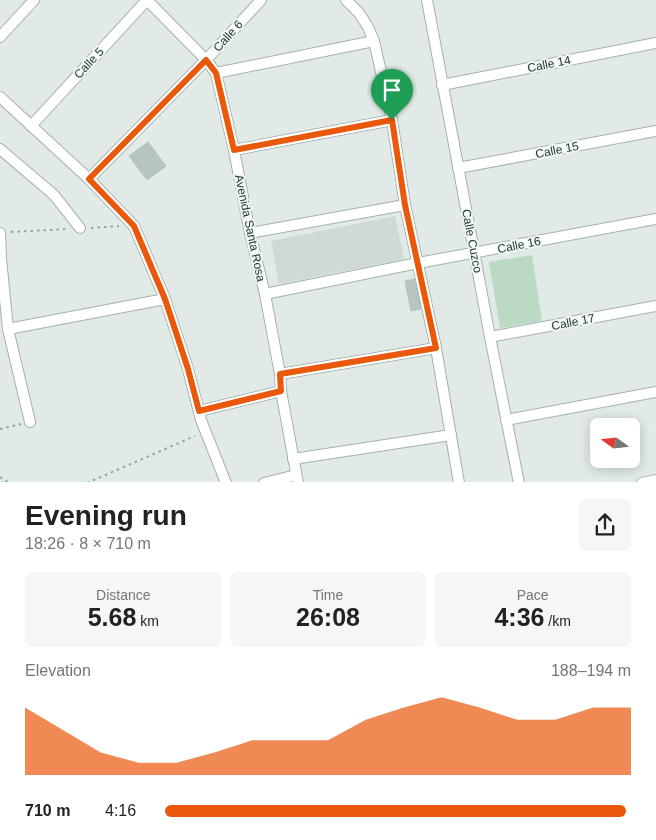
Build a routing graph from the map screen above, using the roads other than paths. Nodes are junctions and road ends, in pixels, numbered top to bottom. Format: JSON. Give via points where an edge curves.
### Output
{"nodes":[{"id":1,"x":34,"y":0,"type":"edge"},
{"id":2,"x":147,"y":0,"type":"edge"},
{"id":3,"x":261,"y":0,"type":"edge"},
{"id":4,"x":346,"y":0,"type":"edge"},
{"id":5,"x":427,"y":0,"type":"edge"},
{"id":6,"x":0,"y":36,"type":"edge"},
{"id":7,"x":374,"y":41,"type":"junction"},
{"id":8,"x":656,"y":43,"type":"edge"},
{"id":9,"x":206,"y":60,"type":"junction"},
{"id":10,"x":216,"y":73,"type":"junction"},
{"id":11,"x":442,"y":85,"type":"junction"},
{"id":12,"x":0,"y":97,"type":"edge"},
{"id":13,"x":392,"y":120,"type":"junction"},
{"id":14,"x":30,"y":126,"type":"junction"},
{"id":15,"x":656,"y":131,"type":"edge"},
{"id":16,"x":0,"y":149,"type":"edge"},
{"id":17,"x":234,"y":150,"type":"junction"},
{"id":18,"x":458,"y":168,"type":"junction"},
{"id":19,"x":89,"y":179,"type":"junction"},
{"id":20,"x":405,"y":205,"type":"junction"},
{"id":21,"x":656,"y":219,"type":"edge"},
{"id":22,"x":80,"y":228,"type":"dead end"},
{"id":23,"x":0,"y":232,"type":"edge"},
{"id":24,"x":250,"y":233,"type":"junction"},
{"id":25,"x":474,"y":253,"type":"junction"},
{"id":26,"x":418,"y":263,"type":"junction"},
{"id":27,"x":265,"y":294,"type":"junction"},
{"id":28,"x":165,"y":299,"type":"junction"},
{"id":29,"x":656,"y":306,"type":"edge"},
{"id":30,"x":8,"y":329,"type":"junction"},
{"id":31,"x":490,"y":337,"type":"junction"},
{"id":32,"x":436,"y":348,"type":"junction"},
{"id":33,"x":280,"y":374,"type":"junction"},
{"id":34,"x":281,"y":391,"type":"junction"},
{"id":35,"x":656,"y":392,"type":"edge"},
{"id":36,"x":199,"y":411,"type":"junction"},
{"id":37,"x":506,"y":420,"type":"junction"},
{"id":38,"x":30,"y":422,"type":"road end"},
{"id":39,"x":451,"y":434,"type":"junction"},
{"id":40,"x":292,"y":458,"type":"junction"},
{"id":41,"x":297,"y":479,"type":"edge"},
{"id":42,"x":656,"y":480,"type":"edge"},
{"id":43,"x":226,"y":482,"type":"edge"},
{"id":44,"x":264,"y":482,"type":"edge"},
{"id":45,"x":459,"y":482,"type":"edge"},
{"id":46,"x":519,"y":482,"type":"edge"},
{"id":47,"x":642,"y":482,"type":"edge"}],
"edges":[{"from":1,"to":6,"type":"street"},
{"from":2,"to":9,"type":"street","name":"Avenida Santa Rosa"},
{"from":2,"to":14,"type":"street","name":"Calle 5"},
{"from":3,"to":9,"type":"street","name":"Calle 6"},
{"from":4,"to":7,"type":"street","via":[[359,13]]},
{"from":5,"to":11,"type":"street","name":"Calle Cuzco"},
{"from":7,"to":10,"type":"street"},
{"from":7,"to":13,"type":"street"},
{"from":8,"to":11,"type":"street","name":"Calle 14"},
{"from":9,"to":10,"type":"street","name":"Avenida Santa Rosa"},
{"from":9,"to":19,"type":"street","name":"Calle 6"},
{"from":10,"to":17,"type":"street","name":"Avenida Santa Rosa"},
{"from":11,"to":18,"type":"street","name":"Calle Cuzco"},
{"from":12,"to":14,"type":"street"},
{"from":13,"to":17,"type":"street"},
{"from":13,"to":20,"type":"street"},
{"from":14,"to":19,"type":"street"},
{"from":15,"to":18,"type":"street","name":"Calle 15"},
{"from":16,"to":22,"type":"street","via":[[54,195]]},
{"from":17,"to":24,"type":"street","name":"Avenida Santa Rosa"},
{"from":18,"to":25,"type":"street","name":"Calle Cuzco"},
{"from":19,"to":28,"type":"street","via":[[134,226]]},
{"from":20,"to":24,"type":"street"},
{"from":20,"to":26,"type":"street"},
{"from":21,"to":25,"type":"street","name":"Calle 16"},
{"from":23,"to":30,"type":"street"},
{"from":24,"to":27,"type":"street","name":"Avenida Santa Rosa"},
{"from":25,"to":26,"type":"street","name":"Calle 16"},
{"from":25,"to":31,"type":"street","name":"Calle Cuzco"},
{"from":26,"to":27,"type":"street","name":"Calle 16"},
{"from":26,"to":32,"type":"street"},
{"from":27,"to":33,"type":"street","name":"Avenida Santa Rosa"},
{"from":28,"to":30,"type":"street"},
{"from":28,"to":36,"type":"street"},
{"from":29,"to":31,"type":"street","name":"Calle 17"},
{"from":30,"to":38,"type":"street"},
{"from":31,"to":37,"type":"street","name":"Calle Cuzco"},
{"from":32,"to":33,"type":"street"},
{"from":32,"to":39,"type":"street"},
{"from":33,"to":34,"type":"street","name":"Avenida Santa Rosa"},
{"from":34,"to":36,"type":"street"},
{"from":34,"to":40,"type":"street","name":"Avenida Santa Rosa"},
{"from":35,"to":37,"type":"street"},
{"from":36,"to":43,"type":"street"},
{"from":37,"to":46,"type":"street","name":"Calle Cuzco"},
{"from":39,"to":40,"type":"street"},
{"from":39,"to":45,"type":"street"},
{"from":40,"to":41,"type":"street","name":"Avenida Santa Rosa"},
{"from":41,"to":44,"type":"street"},
{"from":42,"to":47,"type":"street"}]}
